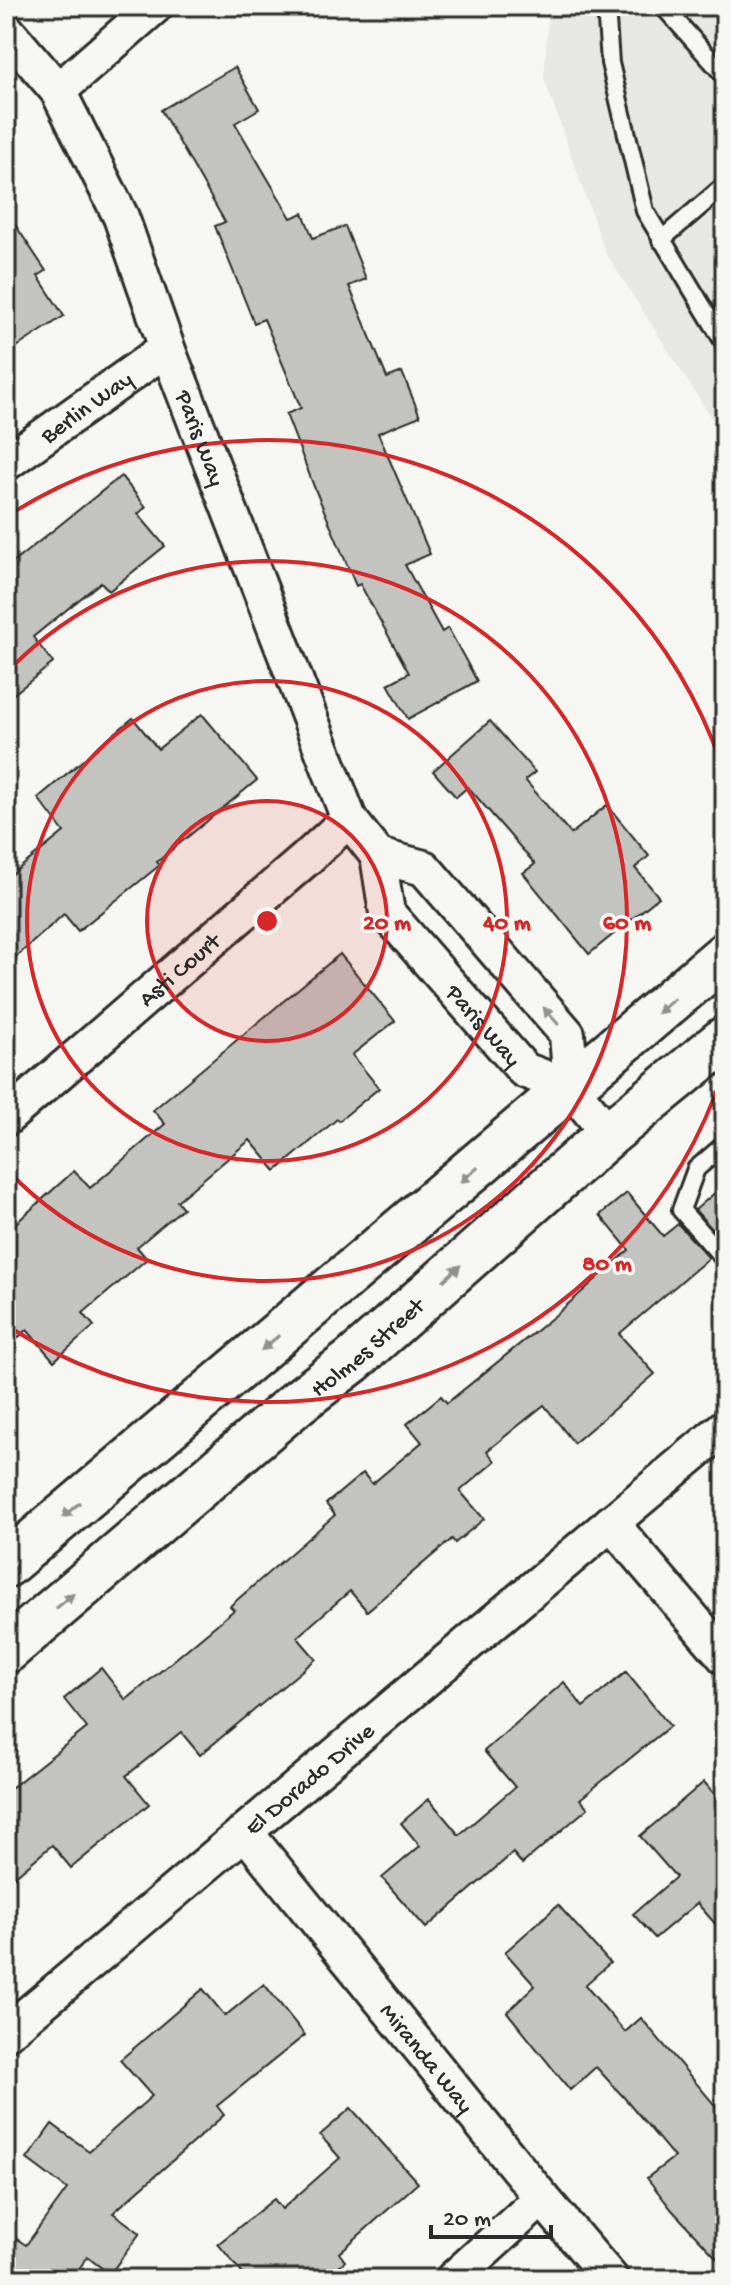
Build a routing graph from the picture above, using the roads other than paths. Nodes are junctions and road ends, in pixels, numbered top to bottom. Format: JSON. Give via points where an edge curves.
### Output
{"nodes":[{"id":1,"x":155,"y":6,"type":"edge"},
{"id":2,"x":606,"y":6,"type":"edge"},
{"id":3,"x":663,"y":6,"type":"edge"},
{"id":4,"x":6,"y":30,"type":"edge"},
{"id":5,"x":725,"y":76,"type":"edge"},
{"id":6,"x":58,"y":91,"type":"junction"},
{"id":7,"x":725,"y":185,"type":"edge"},
{"id":8,"x":661,"y":240,"type":"junction"},
{"id":9,"x":725,"y":344,"type":"edge"},
{"id":10,"x":167,"y":348,"type":"junction"},
{"id":11,"x":6,"y":463,"type":"edge"},
{"id":12,"x":349,"y":819,"type":"junction"},
{"id":13,"x":378,"y":856,"type":"junction"},
{"id":14,"x":725,"y":955,"type":"edge"},
{"id":15,"x":725,"y":1039,"type":"edge"},
{"id":16,"x":571,"y":1088,"type":"junction"},
{"id":17,"x":6,"y":1118,"type":"edge"},
{"id":18,"x":609,"y":1134,"type":"junction"},
{"id":19,"x":725,"y":1144,"type":"edge"},
{"id":20,"x":725,"y":1260,"type":"edge"},
{"id":21,"x":725,"y":1427,"type":"edge"},
{"id":22,"x":611,"y":1523,"type":"junction"},
{"id":23,"x":6,"y":1565,"type":"edge"},
{"id":24,"x":6,"y":1651,"type":"edge"},
{"id":25,"x":725,"y":1657,"type":"edge"},
{"id":26,"x":245,"y":1832,"type":"junction"},
{"id":27,"x":6,"y":2033,"type":"edge"},
{"id":28,"x":542,"y":2198,"type":"junction"},
{"id":29,"x":453,"y":2279,"type":"edge"},
{"id":30,"x":611,"y":2279,"type":"edge"}],
"edges":[{"from":1,"to":6,"type":"street"},
{"from":2,"to":8,"type":"lane","via":[[613,78],[645,211]]},
{"from":3,"to":5,"type":"lane"},
{"from":4,"to":6,"type":"street","name":"Paris Way"},
{"from":6,"to":10,"type":"street","name":"Paris Way","via":[[121,217]]},
{"from":7,"to":8,"type":"lane"},
{"from":8,"to":9,"type":"lane"},
{"from":10,"to":11,"type":"street","name":"Berlin Way"},
{"from":10,"to":12,"type":"street","name":"Paris Way"},
{"from":12,"to":13,"type":"street","name":"Paris Way"},
{"from":12,"to":17,"type":"street","name":"Asti Court"},
{"from":13,"to":16,"type":"street","name":"Paris Way","via":[[387,913],[524,1070]]},
{"from":16,"to":13,"type":"street","one_way":true,"via":[[567,1034],[424,868]]},
{"from":14,"to":16,"type":"main road","one_way":true},
{"from":15,"to":18,"type":"main road","name":"Holmes Street"},
{"from":16,"to":18,"type":"street","name":"Paris Way"},
{"from":16,"to":23,"type":"main road","one_way":true},
{"from":24,"to":18,"type":"main road","name":"Holmes Street","one_way":true,"via":[[352,1361]]},
{"from":19,"to":20,"type":"lane","via":[[696,1169],[681,1210]]},
{"from":21,"to":22,"type":"street","name":"El Dorado Drive"},
{"from":22,"to":25,"type":"street"},
{"from":22,"to":26,"type":"street","name":"El Dorado Drive"},
{"from":26,"to":27,"type":"street","name":"El Dorado Drive"},
{"from":26,"to":28,"type":"street","name":"Miranda Way"},
{"from":28,"to":29,"type":"street"},
{"from":28,"to":30,"type":"street","name":"Miranda Way"}]}
